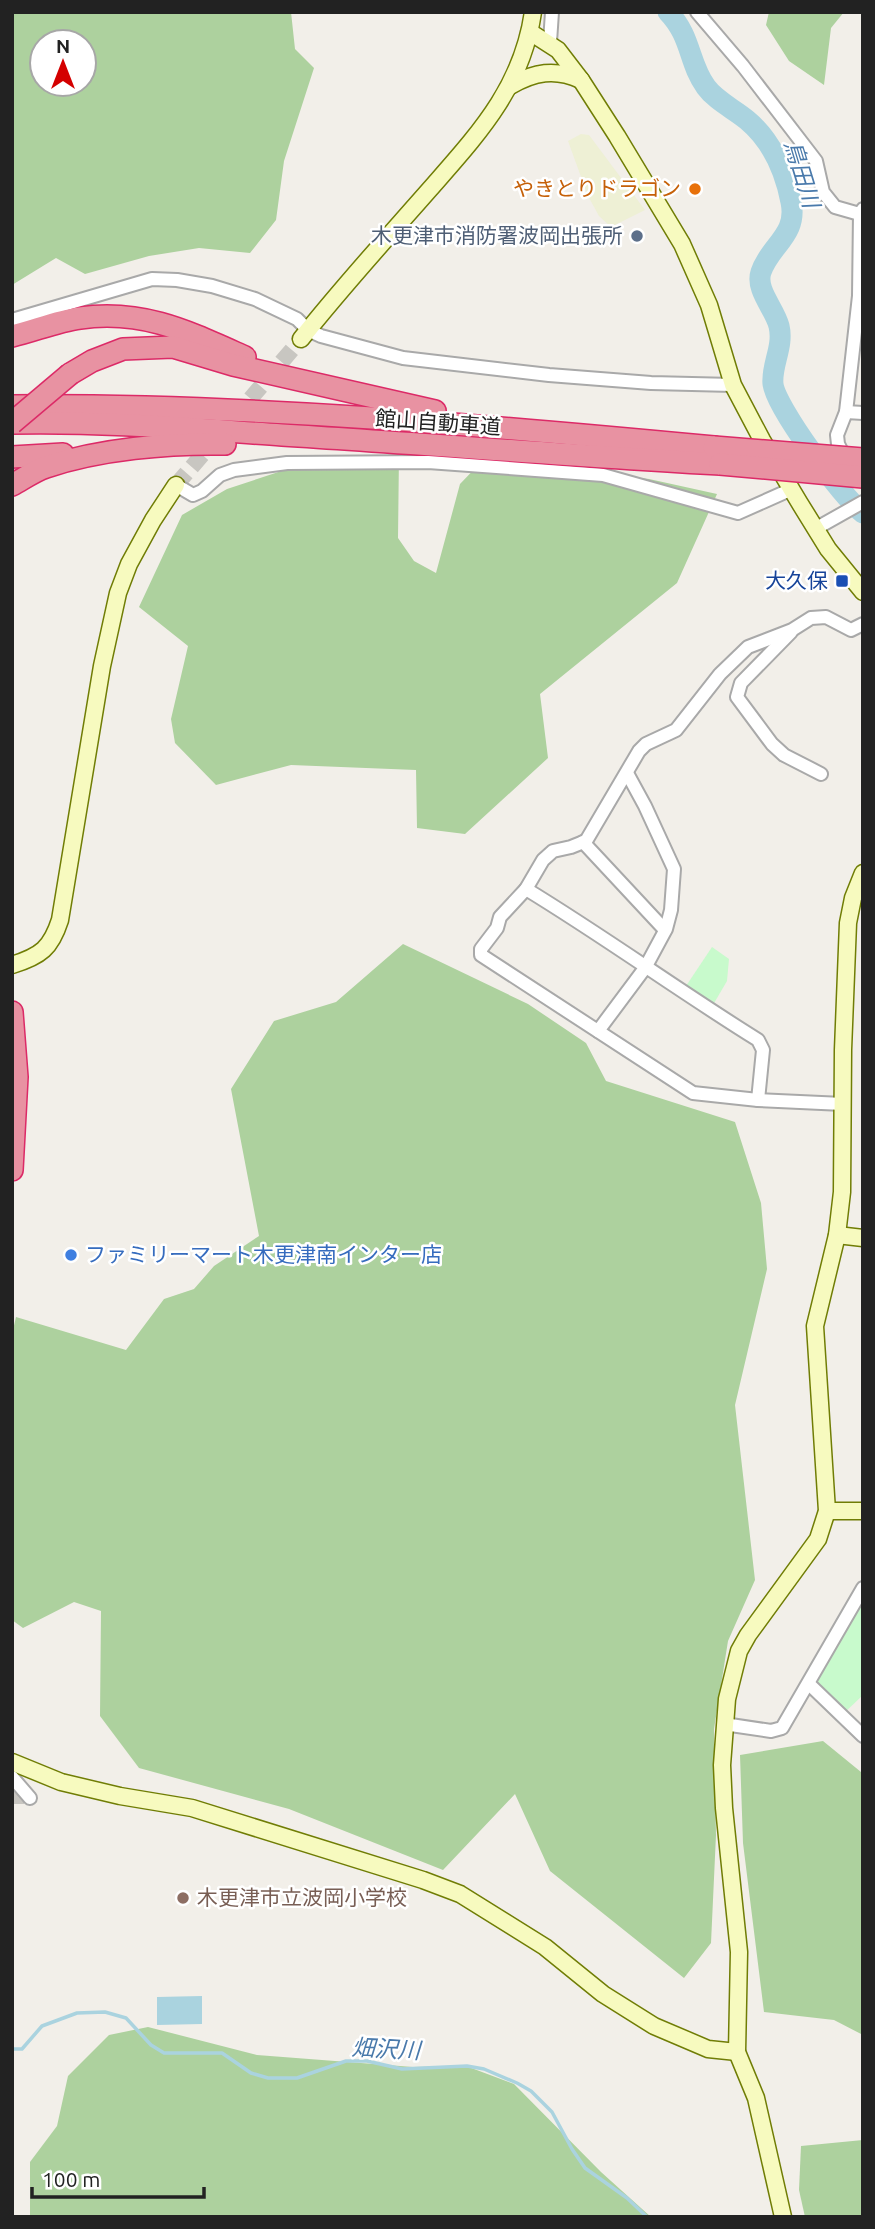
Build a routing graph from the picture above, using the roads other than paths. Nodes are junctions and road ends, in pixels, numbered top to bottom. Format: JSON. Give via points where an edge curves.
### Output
{"nodes":[{"id":1,"x":533,"y":12,"type":"edge"},
{"id":2,"x":552,"y":12,"type":"edge"},
{"id":3,"x":697,"y":12,"type":"edge"},
{"id":4,"x":530,"y":32,"type":"junction"},
{"id":5,"x":550,"y":43,"type":"junction"},
{"id":6,"x":580,"y":80,"type":"junction"},
{"id":7,"x":510,"y":86,"type":"junction"},
{"id":8,"x":862,"y":213,"type":"edge"},
{"id":9,"x":12,"y":320,"type":"edge"},
{"id":10,"x":305,"y":335,"type":"junction"},
{"id":11,"x":12,"y":337,"type":"edge"},
{"id":12,"x":733,"y":385,"type":"junction"},
{"id":13,"x":333,"y":389,"type":"junction"},
{"id":14,"x":12,"y":406,"type":"edge"},
{"id":15,"x":846,"y":412,"type":"junction"},
{"id":16,"x":863,"y":413,"type":"edge"},
{"id":17,"x":12,"y":423,"type":"edge"},
{"id":18,"x":416,"y":443,"type":"junction"},
{"id":19,"x":688,"y":444,"type":"junction"},
{"id":20,"x":145,"y":448,"type":"junction"},
{"id":21,"x":717,"y":456,"type":"junction"},
{"id":22,"x":12,"y":457,"type":"edge"},
{"id":23,"x":863,"y":459,"type":"edge"},
{"id":24,"x":863,"y":477,"type":"edge"},
{"id":25,"x":12,"y":485,"type":"edge"},
{"id":26,"x":176,"y":485,"type":"joint"},
{"id":27,"x":863,"y":485,"type":"edge"},
{"id":28,"x":792,"y":489,"type":"junction"},
{"id":29,"x":863,"y":502,"type":"edge"},
{"id":30,"x":815,"y":528,"type":"junction"},
{"id":31,"x":863,"y":592,"type":"edge"},
{"id":32,"x":863,"y":624,"type":"edge"},
{"id":33,"x":792,"y":630,"type":"junction"},
{"id":34,"x":626,"y":773,"type":"junction"},
{"id":35,"x":821,"y":774,"type":"dead end"},
{"id":36,"x":583,"y":842,"type":"junction"},
{"id":37,"x":863,"y":873,"type":"edge"},
{"id":38,"x":526,"y":889,"type":"junction"},
{"id":39,"x":665,"y":930,"type":"junction"},
{"id":40,"x":12,"y":965,"type":"edge"},
{"id":41,"x":645,"y":968,"type":"junction"},
{"id":42,"x":12,"y":1013,"type":"edge"},
{"id":43,"x":598,"y":1031,"type":"junction"},
{"id":44,"x":758,"y":1100,"type":"junction"},
{"id":45,"x":843,"y":1104,"type":"junction"},
{"id":46,"x":12,"y":1170,"type":"edge"},
{"id":47,"x":837,"y":1235,"type":"junction"},
{"id":48,"x":863,"y":1238,"type":"edge"},
{"id":49,"x":827,"y":1511,"type":"junction"},
{"id":50,"x":863,"y":1511,"type":"edge"},
{"id":51,"x":863,"y":1588,"type":"edge"},
{"id":52,"x":809,"y":1684,"type":"junction"},
{"id":53,"x":724,"y":1724,"type":"junction"},
{"id":54,"x":863,"y":1736,"type":"edge"},
{"id":55,"x":12,"y":1762,"type":"edge"},
{"id":56,"x":12,"y":1777,"type":"edge"},
{"id":57,"x":30,"y":1798,"type":"dead end"},
{"id":58,"x":737,"y":2052,"type":"junction"},
{"id":59,"x":783,"y":2217,"type":"edge"}],
"edges":[{"from":1,"to":4,"type":"street"},
{"from":2,"to":5,"type":"street"},
{"from":3,"to":8,"type":"street","via":[[816,161],[823,192],[835,207]]},
{"from":4,"to":5,"type":"street"},
{"from":4,"to":7,"type":"street"},
{"from":5,"to":6,"type":"street"},
{"from":6,"to":7,"type":"street","via":[[551,72]]},
{"from":6,"to":12,"type":"street","via":[[682,244],[709,305]]},
{"from":7,"to":10,"type":"street","via":[[473,141]]},
{"from":8,"to":15,"type":"street","via":[[859,296]]},
{"from":9,"to":10,"type":"street","via":[[152,279],[177,280],[255,299],[297,318]]},
{"from":10,"to":12,"type":"street","via":[[403,358],[549,375]]},
{"from":11,"to":13,"type":"highway","via":[[78,318],[152,320]]},
{"from":12,"to":28,"type":"street"},
{"from":13,"to":17,"type":"highway","bridge":true,"via":[[173,347],[122,349],[70,374]]},
{"from":13,"to":19,"type":"highway","via":[[495,421]]},
{"from":14,"to":19,"type":"highway","name":"館山自動車道","via":[[219,409]]},
{"from":15,"to":16,"type":"street"},
{"from":15,"to":27,"type":"street","via":[[838,444]]},
{"from":17,"to":18,"type":"highway","name":"館山自動車道"},
{"from":18,"to":20,"type":"highway"},
{"from":18,"to":21,"type":"highway","name":"館山自動車道","via":[[493,451]]},
{"from":19,"to":21,"type":"highway","name":"館山自動車道"},
{"from":20,"to":22,"type":"highway"},
{"from":20,"to":25,"type":"highway","via":[[44,468]]},
{"from":21,"to":23,"type":"highway","name":"館山自動車道","bridge":true},
{"from":21,"to":24,"type":"highway","name":"館山自動車道","bridge":true},
{"from":26,"to":28,"type":"street","via":[[192,495],[234,470],[287,463],[428,462],[603,475],[738,513]]},
{"from":26,"to":40,"type":"street","via":[[129,564],[118,593],[54,940],[43,952]]},
{"from":28,"to":30,"type":"street"},
{"from":29,"to":30,"type":"street"},
{"from":30,"to":31,"type":"street"},
{"from":32,"to":33,"type":"street","via":[[850,630],[826,617],[811,618]]},
{"from":33,"to":34,"type":"street","via":[[748,647],[676,730],[646,744]]},
{"from":33,"to":35,"type":"street","via":[[740,683],[737,697],[772,744]]},
{"from":34,"to":36,"type":"street"},
{"from":34,"to":39,"type":"street","via":[[674,869]]},
{"from":36,"to":38,"type":"street","via":[[553,851]]},
{"from":36,"to":39,"type":"street"},
{"from":37,"to":45,"type":"street","via":[[848,923]]},
{"from":38,"to":41,"type":"street"},
{"from":38,"to":43,"type":"street","via":[[506,908],[481,956]]},
{"from":39,"to":41,"type":"street"},
{"from":41,"to":43,"type":"street"},
{"from":41,"to":44,"type":"street","via":[[758,1041],[763,1050]]},
{"from":42,"to":46,"type":"highway","via":[[17,1077]]},
{"from":43,"to":44,"type":"street","via":[[693,1093]]},
{"from":44,"to":45,"type":"street"},
{"from":45,"to":47,"type":"street"},
{"from":47,"to":48,"type":"street"},
{"from":47,"to":49,"type":"street","via":[[815,1326]]},
{"from":49,"to":50,"type":"street"},
{"from":49,"to":53,"type":"street","via":[[818,1539],[739,1651]]},
{"from":51,"to":52,"type":"street"},
{"from":52,"to":53,"type":"street","via":[[782,1728],[771,1731]]},
{"from":52,"to":54,"type":"street"},
{"from":53,"to":58,"type":"street","via":[[724,1808],[739,1952]]},
{"from":55,"to":58,"type":"street","via":[[61,1782],[192,1808],[460,1894],[545,1947],[603,1994],[654,2026],[708,2049]]},
{"from":56,"to":57,"type":"street"},
{"from":58,"to":59,"type":"street","via":[[755,2098]]}]}
